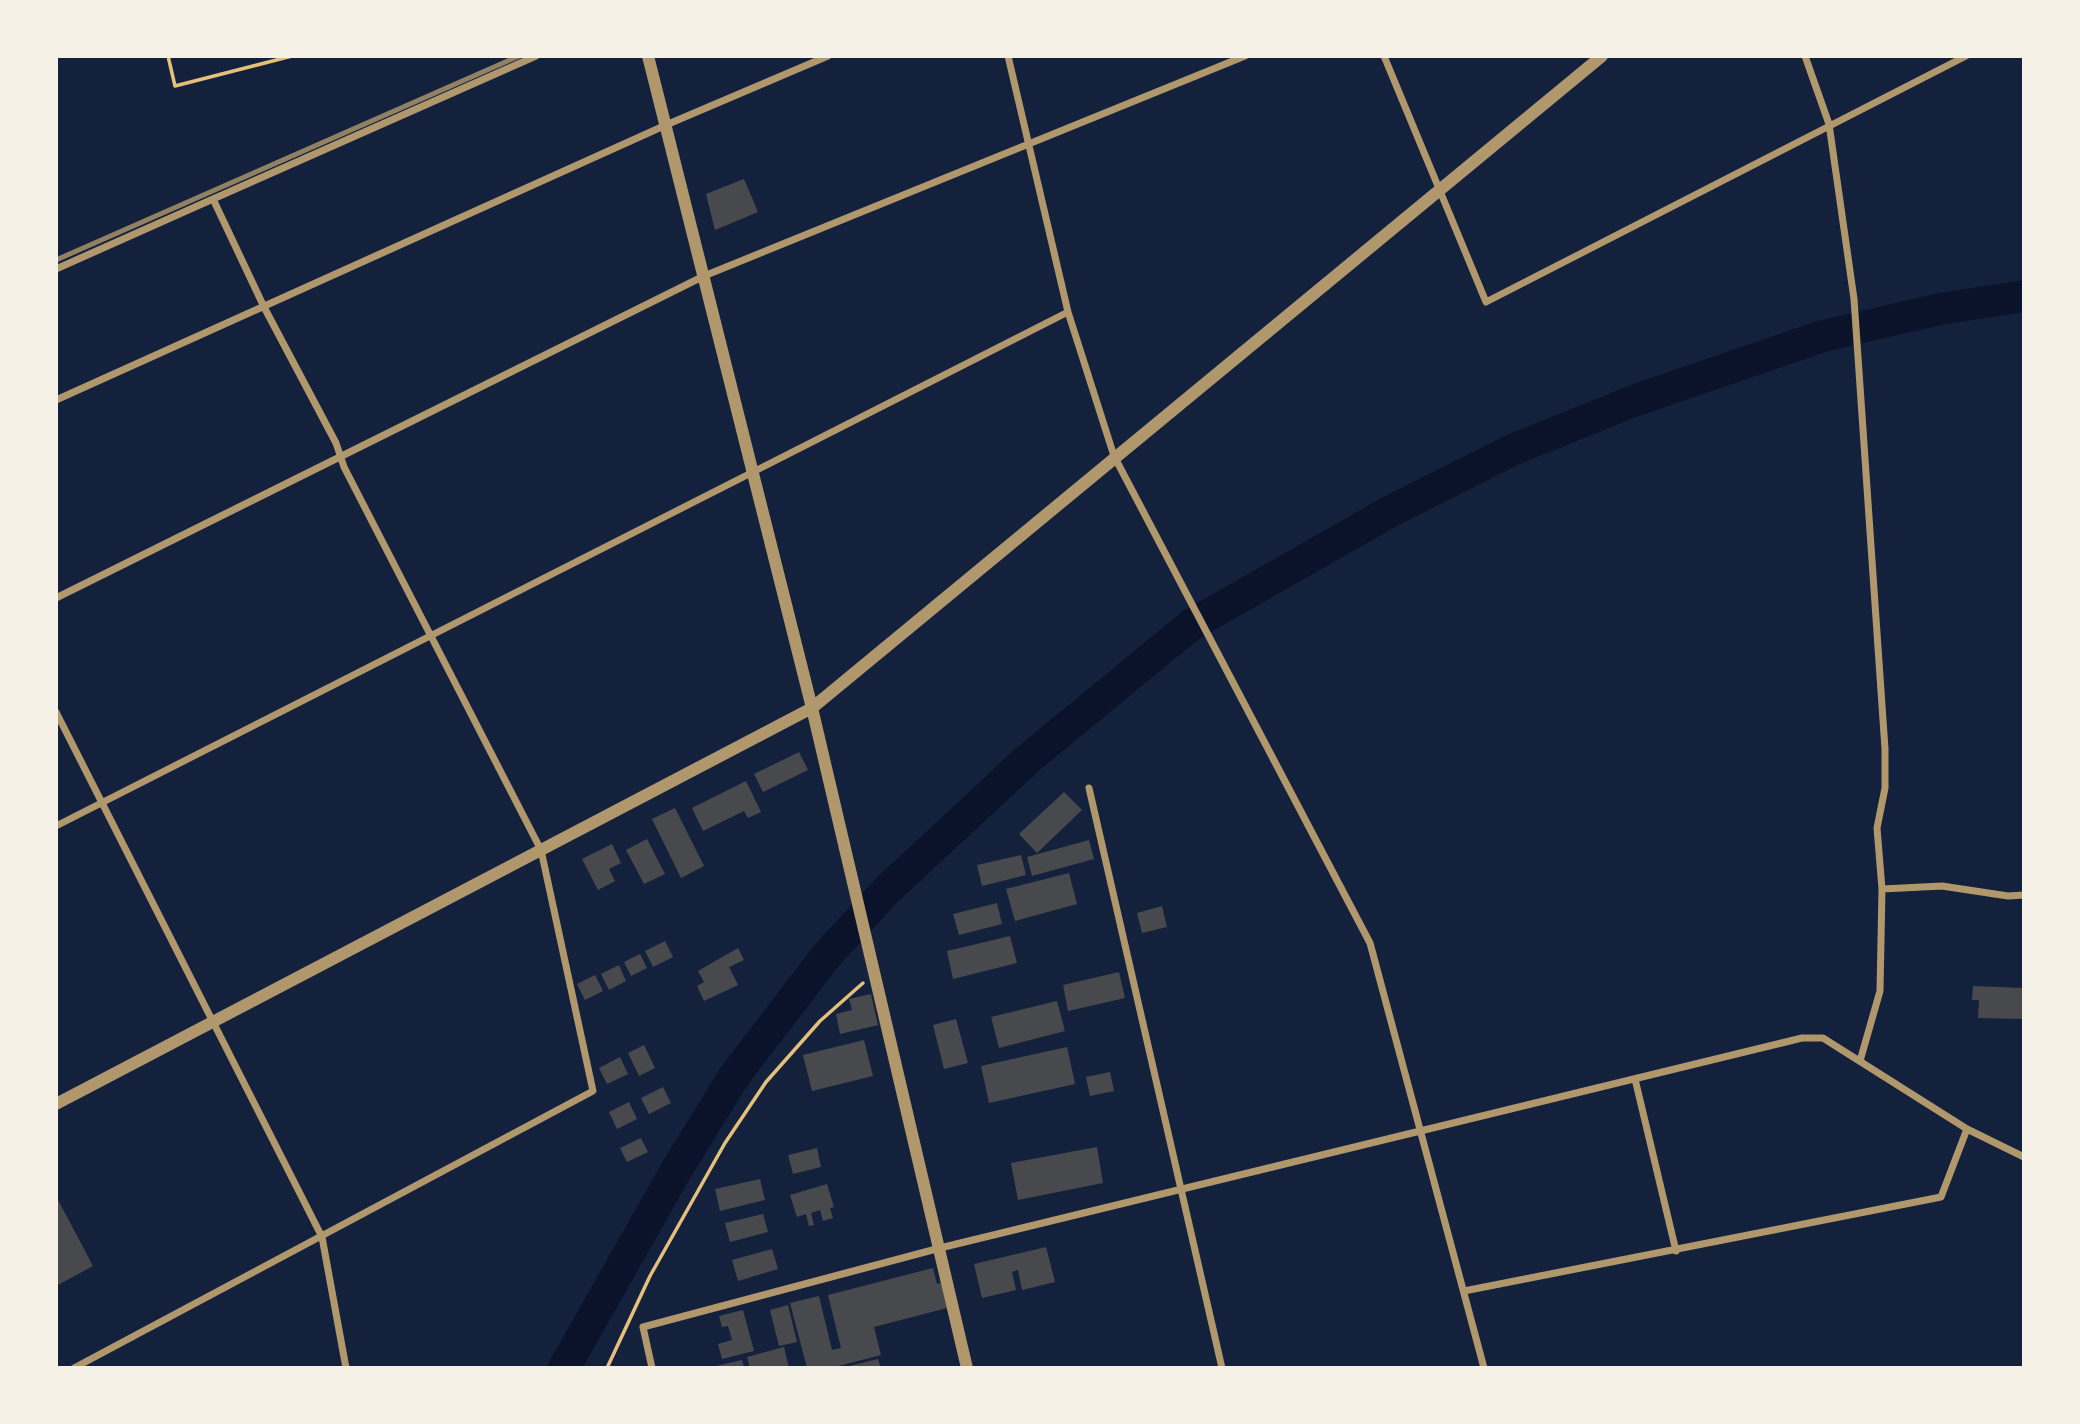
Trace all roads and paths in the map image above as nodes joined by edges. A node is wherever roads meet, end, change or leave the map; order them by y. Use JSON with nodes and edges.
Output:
{"nodes":[{"id":1,"x":168,"y":56,"type":"edge"},
{"id":2,"x":292,"y":56,"type":"edge"},
{"id":3,"x":536,"y":56,"type":"edge"},
{"id":4,"x":648,"y":56,"type":"edge"},
{"id":5,"x":828,"y":56,"type":"edge"},
{"id":6,"x":1008,"y":56,"type":"edge"},
{"id":7,"x":1245,"y":56,"type":"edge"},
{"id":8,"x":1384,"y":56,"type":"edge"},
{"id":9,"x":1602,"y":56,"type":"edge"},
{"id":10,"x":1804,"y":56,"type":"edge"},
{"id":11,"x":1966,"y":56,"type":"edge"},
{"id":12,"x":1829,"y":124,"type":"junction"},
{"id":13,"x":666,"y":125,"type":"junction"},
{"id":14,"x":1029,"y":144,"type":"junction"},
{"id":15,"x":1438,"y":190,"type":"junction"},
{"id":16,"x":213,"y":199,"type":"junction"},
{"id":17,"x":56,"y":269,"type":"edge"},
{"id":18,"x":704,"y":276,"type":"junction"},
{"id":19,"x":264,"y":307,"type":"junction"},
{"id":20,"x":1068,"y":312,"type":"junction"},
{"id":21,"x":56,"y":400,"type":"edge"},
{"id":22,"x":1114,"y":456,"type":"junction"},
{"id":23,"x":341,"y":457,"type":"junction"},
{"id":24,"x":754,"y":473,"type":"junction"},
{"id":25,"x":56,"y":598,"type":"edge"},
{"id":26,"x":430,"y":637,"type":"junction"},
{"id":27,"x":812,"y":708,"type":"junction"},
{"id":28,"x":56,"y":712,"type":"edge"},
{"id":29,"x":1088,"y":788,"type":"dead end"},
{"id":30,"x":102,"y":804,"type":"junction"},
{"id":31,"x":56,"y":826,"type":"edge"},
{"id":32,"x":541,"y":850,"type":"junction"},
{"id":33,"x":1882,"y":889,"type":"junction"},
{"id":34,"x":2024,"y":895,"type":"edge"},
{"id":35,"x":872,"y":971,"type":"junction"},
{"id":36,"x":213,"y":1023,"type":"junction"},
{"id":37,"x":1860,"y":1061,"type":"junction"},
{"id":38,"x":1635,"y":1079,"type":"junction"},
{"id":39,"x":56,"y":1104,"type":"edge"},
{"id":40,"x":1968,"y":1129,"type":"junction"},
{"id":41,"x":1422,"y":1132,"type":"junction"},
{"id":42,"x":2024,"y":1157,"type":"edge"},
{"id":43,"x":1181,"y":1191,"type":"junction"},
{"id":44,"x":322,"y":1237,"type":"junction"},
{"id":45,"x":940,"y":1248,"type":"junction"},
{"id":46,"x":1676,"y":1251,"type":"junction"},
{"id":47,"x":1464,"y":1291,"type":"junction"},
{"id":48,"x":74,"y":1368,"type":"edge"},
{"id":49,"x":346,"y":1368,"type":"edge"},
{"id":50,"x":607,"y":1368,"type":"edge"},
{"id":51,"x":652,"y":1368,"type":"edge"},
{"id":52,"x":967,"y":1368,"type":"edge"},
{"id":53,"x":1223,"y":1368,"type":"edge"},
{"id":54,"x":1484,"y":1368,"type":"edge"}],
"edges":[{"from":1,"to":2,"type":"path"},
{"from":3,"to":16,"type":"street"},
{"from":4,"to":13,"type":"street"},
{"from":5,"to":13,"type":"street"},
{"from":6,"to":14,"type":"street"},
{"from":7,"to":14,"type":"street"},
{"from":8,"to":15,"type":"street"},
{"from":9,"to":15,"type":"street"},
{"from":10,"to":12,"type":"street"},
{"from":11,"to":12,"type":"street"},
{"from":12,"to":15,"type":"street"},
{"from":12,"to":33,"type":"street"},
{"from":13,"to":18,"type":"street"},
{"from":13,"to":19,"type":"street"},
{"from":14,"to":18,"type":"street"},
{"from":14,"to":20,"type":"street"},
{"from":15,"to":22,"type":"street"},
{"from":16,"to":17,"type":"street"},
{"from":16,"to":19,"type":"street"},
{"from":18,"to":23,"type":"street"},
{"from":18,"to":24,"type":"street"},
{"from":19,"to":21,"type":"street"},
{"from":19,"to":23,"type":"street"},
{"from":20,"to":22,"type":"street"},
{"from":20,"to":24,"type":"street"},
{"from":22,"to":27,"type":"street"},
{"from":22,"to":41,"type":"street"},
{"from":23,"to":25,"type":"street"},
{"from":23,"to":26,"type":"street"},
{"from":24,"to":26,"type":"street"},
{"from":24,"to":27,"type":"street"},
{"from":26,"to":30,"type":"street"},
{"from":26,"to":32,"type":"street"},
{"from":27,"to":32,"type":"street"},
{"from":27,"to":35,"type":"street"},
{"from":28,"to":30,"type":"street"},
{"from":29,"to":43,"type":"street"},
{"from":30,"to":31,"type":"street"},
{"from":30,"to":36,"type":"street"},
{"from":32,"to":36,"type":"street"},
{"from":32,"to":44,"type":"street"},
{"from":33,"to":34,"type":"street"},
{"from":33,"to":37,"type":"street"},
{"from":35,"to":45,"type":"street"},
{"from":35,"to":50,"type":"path"},
{"from":36,"to":39,"type":"street"},
{"from":36,"to":44,"type":"street"},
{"from":37,"to":38,"type":"street"},
{"from":37,"to":40,"type":"street"},
{"from":38,"to":41,"type":"street"},
{"from":38,"to":46,"type":"street"},
{"from":40,"to":42,"type":"street"},
{"from":40,"to":46,"type":"street"},
{"from":41,"to":43,"type":"street"},
{"from":41,"to":47,"type":"street"},
{"from":43,"to":45,"type":"street"},
{"from":43,"to":53,"type":"street"},
{"from":44,"to":48,"type":"street"},
{"from":44,"to":49,"type":"street"},
{"from":45,"to":51,"type":"street"},
{"from":45,"to":52,"type":"street"},
{"from":46,"to":47,"type":"street"},
{"from":47,"to":54,"type":"street"}]}
